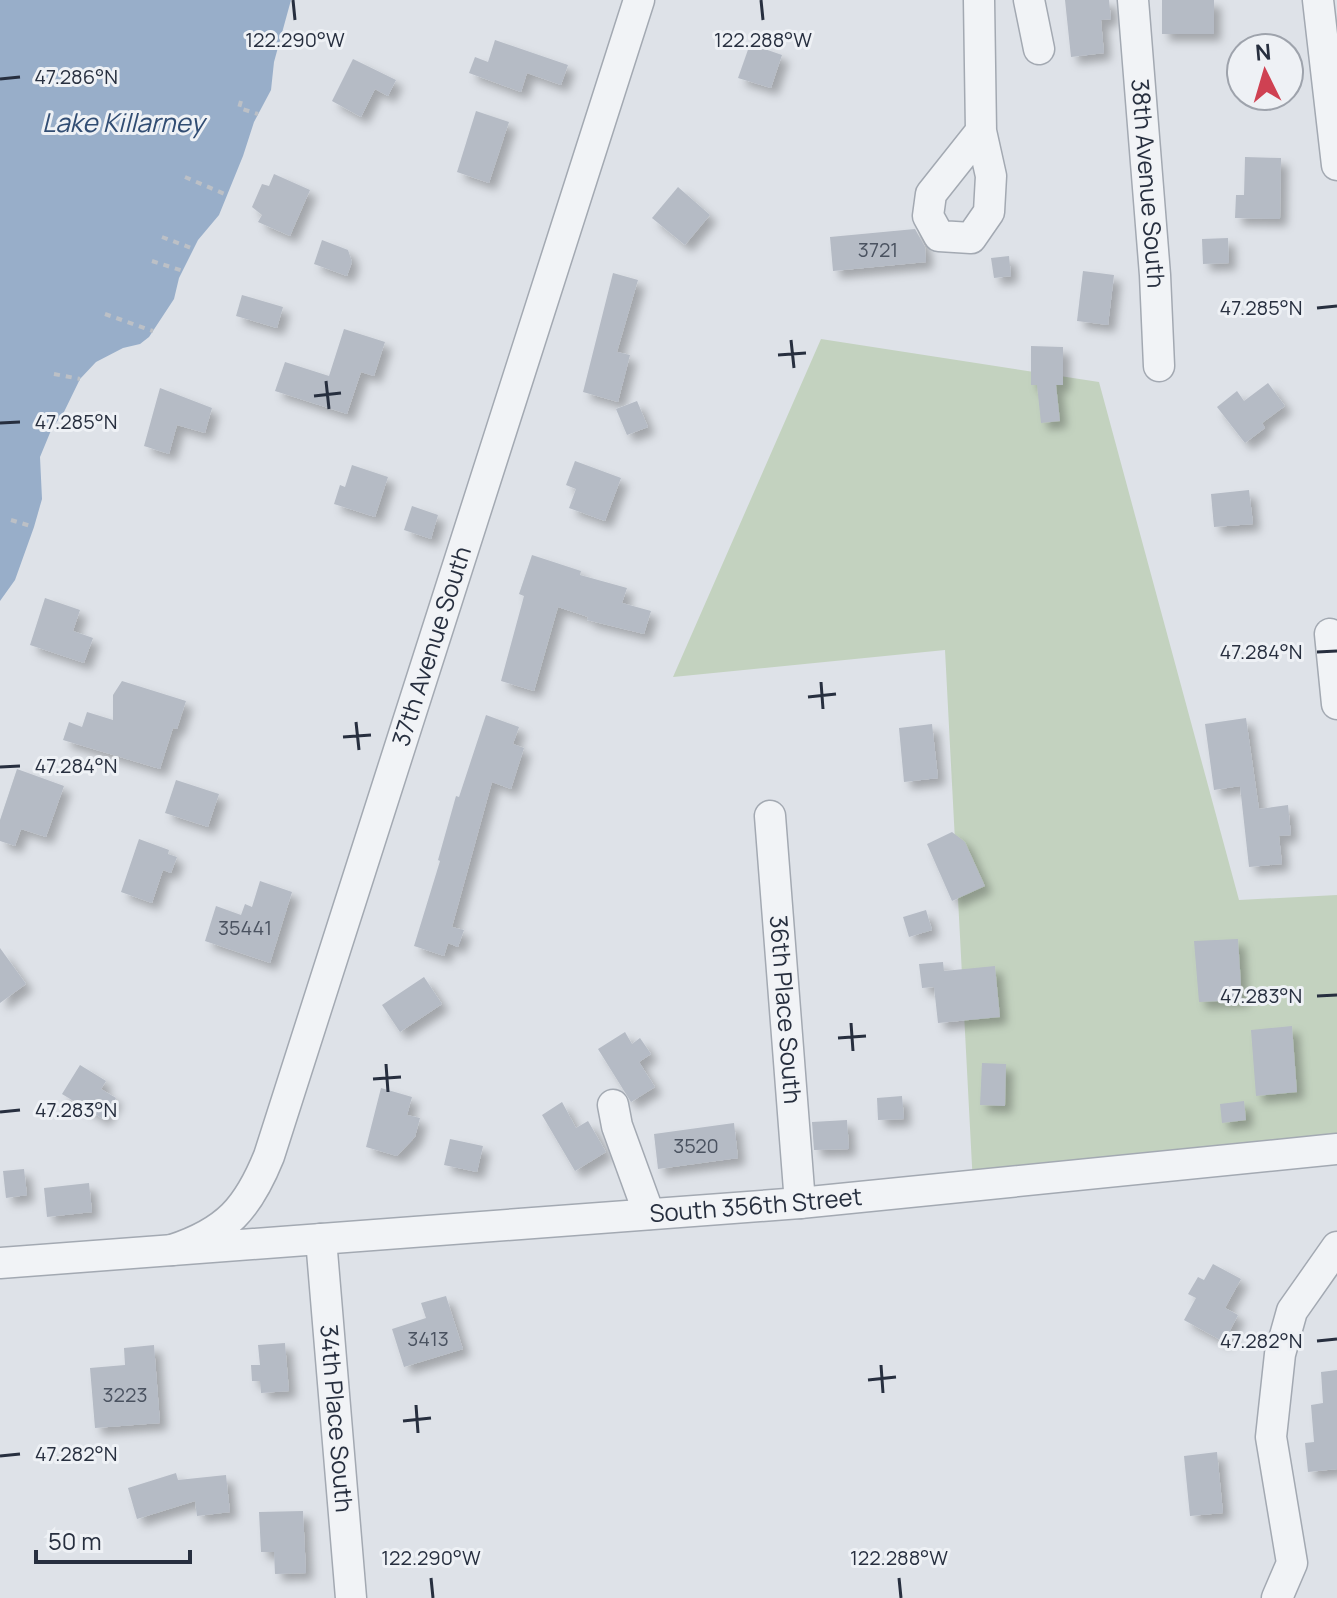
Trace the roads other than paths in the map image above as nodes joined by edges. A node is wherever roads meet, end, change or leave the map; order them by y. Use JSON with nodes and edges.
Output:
{"nodes":[{"id":1,"x":639,"y":0,"type":"edge"},
{"id":2,"x":979,"y":0,"type":"edge"},
{"id":3,"x":1029,"y":0,"type":"edge"},
{"id":4,"x":1133,"y":0,"type":"edge"},
{"id":5,"x":1318,"y":0,"type":"edge"},
{"id":6,"x":1039,"y":49,"type":"dead end"},
{"id":7,"x":981,"y":131,"type":"dead end"},
{"id":8,"x":1337,"y":165,"type":"edge"},
{"id":9,"x":1159,"y":366,"type":"dead end"},
{"id":10,"x":1330,"y":634,"type":"dead end"},
{"id":11,"x":1337,"y":704,"type":"edge"},
{"id":12,"x":770,"y":816,"type":"dead end"},
{"id":13,"x":613,"y":1105,"type":"dead end"},
{"id":14,"x":1337,"y":1149,"type":"edge"},
{"id":15,"x":800,"y":1203,"type":"junction"},
{"id":16,"x":649,"y":1214,"type":"junction"},
{"id":17,"x":321,"y":1239,"type":"junction"},
{"id":18,"x":1337,"y":1247,"type":"edge"},
{"id":19,"x":172,"y":1250,"type":"junction"},
{"id":20,"x":0,"y":1263,"type":"edge"},
{"id":21,"x":351,"y":1598,"type":"edge"},
{"id":22,"x":1277,"y":1598,"type":"edge"}],
"edges":[{"from":1,"to":19,"type":"street","name":"37th Avenue South"},
{"from":2,"to":7,"type":"street"},
{"from":3,"to":6,"type":"street"},
{"from":4,"to":9,"type":"street","name":"38th Avenue South"},
{"from":5,"to":8,"type":"street"},
{"from":10,"to":11,"type":"street"},
{"from":12,"to":15,"type":"street","name":"36th Place South"},
{"from":13,"to":16,"type":"street"},
{"from":14,"to":15,"type":"street","name":"South 356th Street"},
{"from":15,"to":16,"type":"street","name":"South 356th Street"},
{"from":16,"to":17,"type":"street","name":"South 356th Street"},
{"from":17,"to":19,"type":"street","name":"South 356th Street"},
{"from":17,"to":21,"type":"street","name":"34th Place South"},
{"from":18,"to":22,"type":"street"},
{"from":19,"to":20,"type":"street","name":"South 356th Street"}]}
